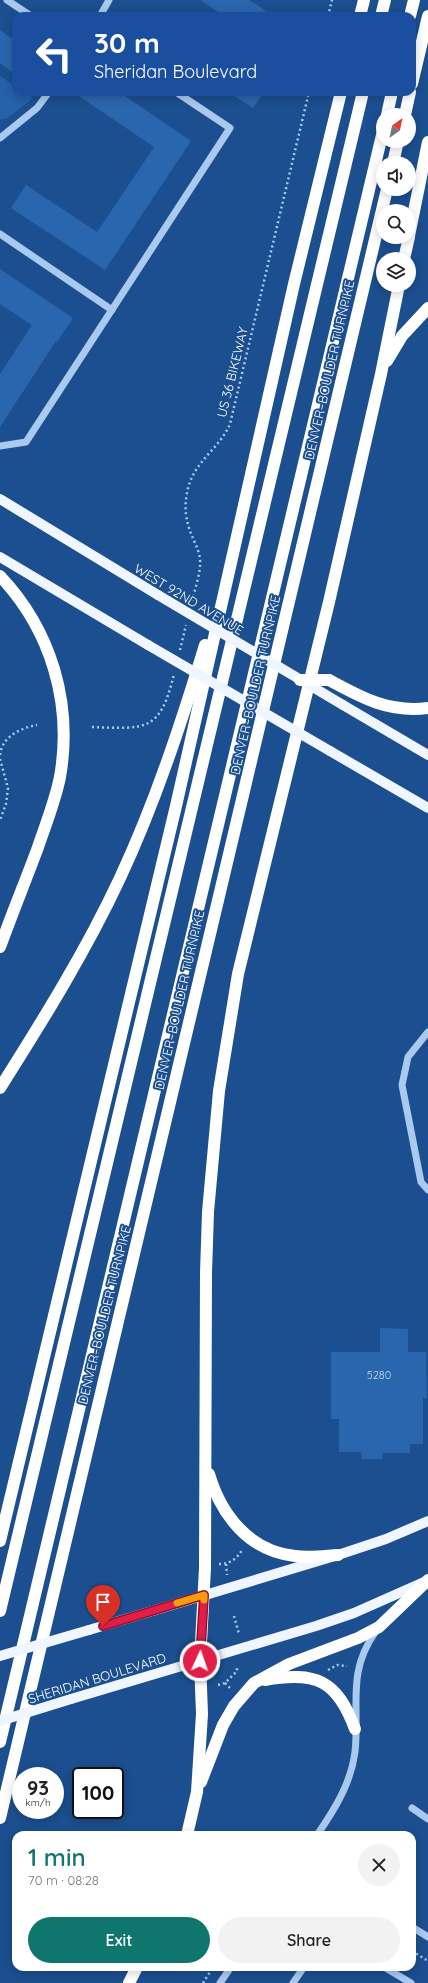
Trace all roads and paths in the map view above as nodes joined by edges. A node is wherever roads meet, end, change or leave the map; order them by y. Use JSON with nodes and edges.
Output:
{"nodes":[{"id":1,"x":7,"y":0,"type":"edge"},
{"id":2,"x":110,"y":0,"type":"edge"},
{"id":3,"x":332,"y":0,"type":"edge"},
{"id":4,"x":364,"y":0,"type":"edge"},
{"id":5,"x":385,"y":0,"type":"edge"},
{"id":6,"x":414,"y":0,"type":"edge"},
{"id":7,"x":25,"y":12,"type":"edge"},
{"id":8,"x":102,"y":12,"type":"edge"},
{"id":9,"x":329,"y":12,"type":"edge"},
{"id":10,"x":361,"y":12,"type":"edge"},
{"id":11,"x":382,"y":12,"type":"edge"},
{"id":12,"x":411,"y":12,"type":"edge"},
{"id":13,"x":428,"y":16,"type":"edge"},
{"id":14,"x":416,"y":67,"type":"edge"},
{"id":15,"x":46,"y":96,"type":"edge"},
{"id":16,"x":182,"y":96,"type":"edge"},
{"id":17,"x":308,"y":96,"type":"edge"},
{"id":18,"x":340,"y":96,"type":"edge"},
{"id":19,"x":362,"y":96,"type":"edge"},
{"id":20,"x":391,"y":96,"type":"edge"},
{"id":21,"x":409,"y":96,"type":"edge"},
{"id":22,"x":389,"y":108,"type":"edge"},
{"id":23,"x":407,"y":108,"type":"edge"},
{"id":24,"x":0,"y":138,"type":"edge"},
{"id":25,"x":428,"y":142,"type":"edge"},
{"id":26,"x":379,"y":148,"type":"edge"},
{"id":27,"x":385,"y":196,"type":"edge"},
{"id":28,"x":416,"y":204,"type":"edge"},
{"id":29,"x":0,"y":234,"type":"edge"},
{"id":30,"x":398,"y":292,"type":"edge"},
{"id":31,"x":428,"y":308,"type":"edge"},
{"id":32,"x":112,"y":310,"type":"junction"},
{"id":33,"x":381,"y":374,"type":"junction"},
{"id":34,"x":0,"y":446,"type":"edge"},
{"id":35,"x":0,"y":499,"type":"edge"},
{"id":36,"x":233,"y":556,"type":"junction"},
{"id":37,"x":0,"y":557,"type":"edge"},
{"id":38,"x":0,"y":576,"type":"edge"},
{"id":39,"x":190,"y":607,"type":"dead end"},
{"id":40,"x":187,"y":622,"type":"dead end"},
{"id":41,"x":180,"y":651,"type":"dead end"},
{"id":42,"x":174,"y":673,"type":"dead end"},
{"id":43,"x":300,"y":680,"type":"junction"},
{"id":44,"x":428,"y":708,"type":"edge"},
{"id":45,"x":37,"y":725,"type":"dead end"},
{"id":46,"x":92,"y":727,"type":"dead end"},
{"id":47,"x":0,"y":751,"type":"edge"},
{"id":48,"x":0,"y":755,"type":"edge"},
{"id":49,"x":428,"y":755,"type":"edge"},
{"id":50,"x":0,"y":759,"type":"edge"},
{"id":51,"x":428,"y":808,"type":"edge"},
{"id":52,"x":0,"y":820,"type":"edge"},
{"id":53,"x":0,"y":946,"type":"edge"},
{"id":54,"x":428,"y":1032,"type":"edge"},
{"id":55,"x":0,"y":1088,"type":"edge"},
{"id":56,"x":428,"y":1190,"type":"edge"},
{"id":57,"x":206,"y":1463,"type":"junction"},
{"id":58,"x":428,"y":1520,"type":"edge"},
{"id":59,"x":0,"y":1541,"type":"edge"},
{"id":60,"x":243,"y":1547,"type":"dead end"},
{"id":61,"x":338,"y":1555,"type":"junction"},
{"id":62,"x":216,"y":1564,"type":"dead end"},
{"id":63,"x":226,"y":1564,"type":"junction"},
{"id":64,"x":227,"y":1574,"type":"dead end"},
{"id":65,"x":428,"y":1580,"type":"edge"},
{"id":66,"x":204,"y":1595,"type":"junction"},
{"id":67,"x":0,"y":1611,"type":"edge"},
{"id":68,"x":234,"y":1616,"type":"dead end"},
{"id":69,"x":379,"y":1627,"type":"junction"},
{"id":70,"x":239,"y":1634,"type":"dead end"},
{"id":71,"x":0,"y":1656,"type":"edge"},
{"id":72,"x":200,"y":1661,"type":"junction"},
{"id":73,"x":347,"y":1666,"type":"dead end"},
{"id":74,"x":237,"y":1668,"type":"dead end"},
{"id":75,"x":328,"y":1670,"type":"dead end"},
{"id":76,"x":225,"y":1683,"type":"junction"},
{"id":77,"x":254,"y":1683,"type":"junction"},
{"id":78,"x":218,"y":1685,"type":"dead end"},
{"id":79,"x":230,"y":1688,"type":"dead end"},
{"id":80,"x":0,"y":1721,"type":"edge"},
{"id":81,"x":355,"y":1729,"type":"junction"},
{"id":82,"x":0,"y":1742,"type":"edge"},
{"id":83,"x":197,"y":1792,"type":"junction"},
{"id":84,"x":412,"y":1808,"type":"dead end"},
{"id":85,"x":0,"y":1818,"type":"edge"},
{"id":86,"x":428,"y":1819,"type":"edge"},
{"id":87,"x":188,"y":1831,"type":"edge"},
{"id":88,"x":320,"y":1831,"type":"edge"},
{"id":89,"x":416,"y":1930,"type":"edge"},
{"id":90,"x":428,"y":1937,"type":"edge"},
{"id":91,"x":416,"y":1954,"type":"edge"},
{"id":92,"x":428,"y":1961,"type":"edge"},
{"id":93,"x":135,"y":1971,"type":"edge"},
{"id":94,"x":210,"y":1971,"type":"edge"},
{"id":95,"x":229,"y":1971,"type":"edge"},
{"id":96,"x":301,"y":1971,"type":"edge"},
{"id":97,"x":391,"y":1971,"type":"edge"},
{"id":98,"x":222,"y":1982,"type":"edge"},
{"id":99,"x":129,"y":1983,"type":"edge"},
{"id":100,"x":203,"y":1983,"type":"edge"},
{"id":101,"x":293,"y":1983,"type":"edge"},
{"id":102,"x":411,"y":1983,"type":"edge"}],
"edges":[{"from":1,"to":7,"type":"street"},
{"from":2,"to":8,"type":"street"},
{"from":3,"to":9,"type":"path"},
{"from":4,"to":10,"type":"highway"},
{"from":5,"to":11,"type":"highway"},
{"from":6,"to":12,"type":"highway"},
{"from":13,"to":14,"type":"highway"},
{"from":15,"to":24,"type":"street"},
{"from":16,"to":32,"type":"street"},
{"from":17,"to":39,"type":"path","name":"US 36 BIKEWAY"},
{"from":18,"to":36,"type":"highway"},
{"from":19,"to":67,"type":"highway"},
{"from":20,"to":22,"type":"highway"},
{"from":21,"to":23,"type":"highway"},
{"from":25,"to":28,"type":"highway"},
{"from":26,"to":82,"type":"highway"},
{"from":27,"to":85,"type":"highway","name":"DENVER–BOULDER TURNPIKE"},
{"from":29,"to":32,"type":"street"},
{"from":30,"to":33,"type":"highway"},
{"from":31,"to":33,"type":"highway"},
{"from":32,"to":34,"type":"street"},
{"from":33,"to":57,"type":"highway"},
{"from":35,"to":43,"type":"main road","name":"WEST 92ND AVENUE","bridge":true},
{"from":36,"to":55,"type":"highway"},
{"from":36,"to":59,"type":"highway"},
{"from":37,"to":51,"type":"main road","bridge":true},
{"from":38,"to":53,"type":"highway"},
{"from":40,"to":41,"type":"path"},
{"from":42,"to":46,"type":"path"},
{"from":43,"to":44,"type":"highway","bridge":true},
{"from":43,"to":49,"type":"main road","name":"WEST 92ND AVENUE","bridge":true},
{"from":45,"to":47,"type":"path"},
{"from":47,"to":48,"type":"path"},
{"from":50,"to":52,"type":"path"},
{"from":54,"to":56,"type":"street"},
{"from":57,"to":61,"type":"highway"},
{"from":57,"to":66,"type":"highway"},
{"from":58,"to":61,"type":"main road"},
{"from":60,"to":63,"type":"path"},
{"from":61,"to":66,"type":"main road"},
{"from":62,"to":63,"type":"path"},
{"from":63,"to":64,"type":"path"},
{"from":65,"to":69,"type":"highway"},
{"from":65,"to":72,"type":"main road","name":"SHERIDAN BOULEVARD"},
{"from":66,"to":71,"type":"main road","bridge":true},
{"from":66,"to":72,"type":"highway"},
{"from":68,"to":70,"type":"path"},
{"from":69,"to":77,"type":"highway"},
{"from":69,"to":81,"type":"street"},
{"from":72,"to":80,"type":"main road","name":"SHERIDAN BOULEVARD","bridge":true},
{"from":72,"to":83,"type":"highway"},
{"from":73,"to":75,"type":"path"},
{"from":74,"to":76,"type":"path"},
{"from":76,"to":78,"type":"path"},
{"from":76,"to":79,"type":"path"},
{"from":77,"to":81,"type":"highway"},
{"from":77,"to":83,"type":"highway"},
{"from":81,"to":88,"type":"street"},
{"from":83,"to":87,"type":"highway"},
{"from":84,"to":86,"type":"street"},
{"from":89,"to":90,"type":"street"},
{"from":91,"to":92,"type":"path"},
{"from":93,"to":99,"type":"highway"},
{"from":94,"to":100,"type":"path"},
{"from":95,"to":98,"type":"street"},
{"from":96,"to":101,"type":"street"},
{"from":97,"to":102,"type":"street"}]}
